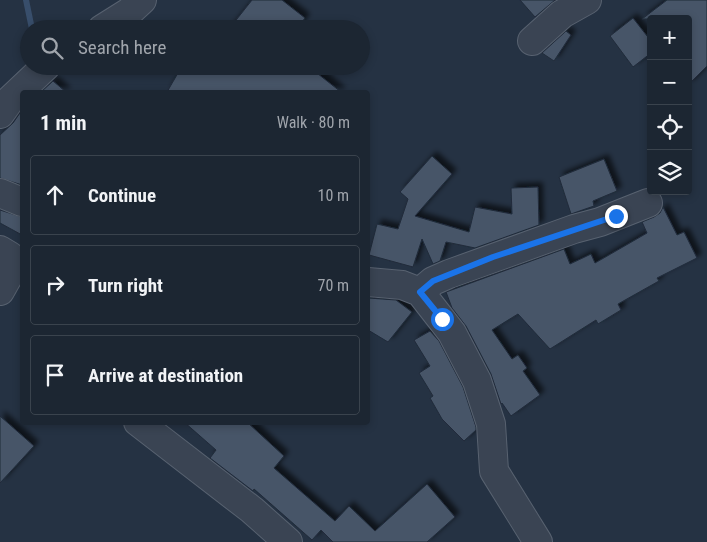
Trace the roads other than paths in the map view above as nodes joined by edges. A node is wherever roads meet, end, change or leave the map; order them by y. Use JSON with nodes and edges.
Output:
{"nodes":[{"id":1,"x":142,"y":0,"type":"edge"},
{"id":2,"x":587,"y":0,"type":"edge"},
{"id":3,"x":116,"y":20,"type":"edge"},
{"id":4,"x":532,"y":41,"type":"dead end"},
{"id":5,"x":36,"y":75,"type":"edge"},
{"id":6,"x":21,"y":90,"type":"edge"},
{"id":7,"x":20,"y":91,"type":"edge"},
{"id":8,"x":0,"y":114,"type":"edge"},
{"id":9,"x":0,"y":193,"type":"edge"},
{"id":10,"x":20,"y":201,"type":"edge"},
{"id":11,"x":648,"y":203,"type":"dead end"},
{"id":12,"x":0,"y":250,"type":"edge"},
{"id":13,"x":370,"y":282,"type":"edge"},
{"id":14,"x":0,"y":291,"type":"edge"},
{"id":15,"x":420,"y":292,"type":"junction"},
{"id":16,"x":142,"y":425,"type":"edge"},
{"id":17,"x":288,"y":542,"type":"edge"},
{"id":18,"x":538,"y":542,"type":"edge"}],
"edges":[{"from":1,"to":3,"type":"street"},
{"from":2,"to":4,"type":"street"},
{"from":5,"to":6,"type":"street"},
{"from":7,"to":8,"type":"street"},
{"from":9,"to":10,"type":"street"},
{"from":11,"to":15,"type":"street"},
{"from":12,"to":14,"type":"street"},
{"from":13,"to":15,"type":"street"},
{"from":15,"to":18,"type":"street"},
{"from":16,"to":17,"type":"street"}]}
